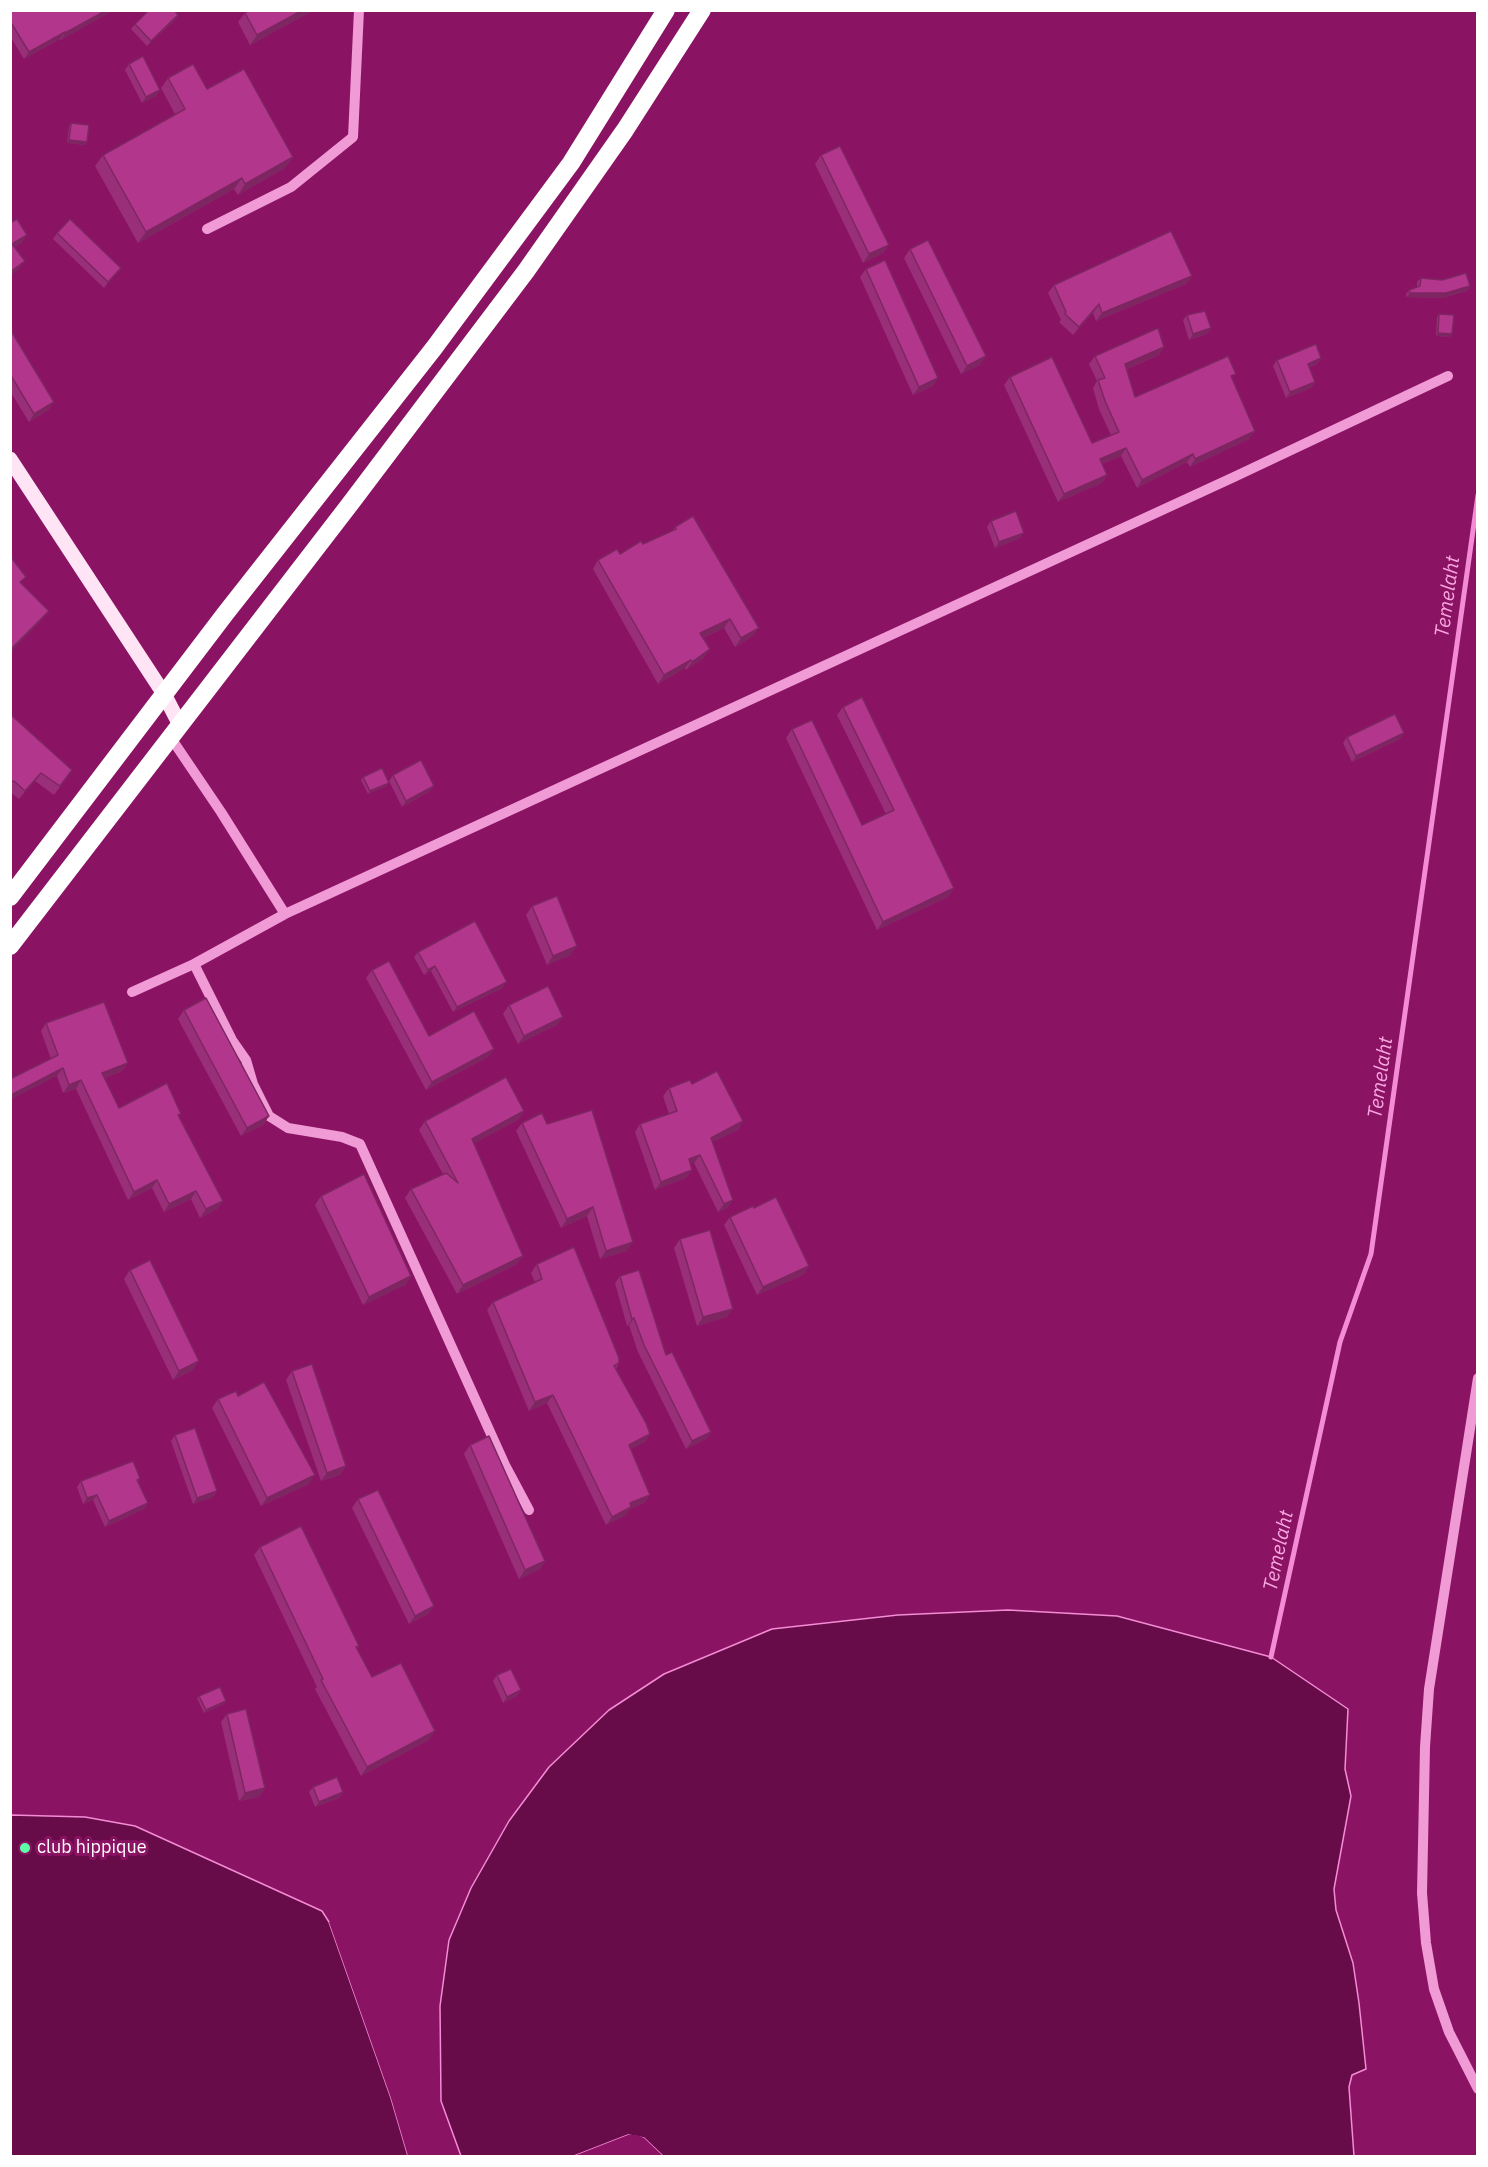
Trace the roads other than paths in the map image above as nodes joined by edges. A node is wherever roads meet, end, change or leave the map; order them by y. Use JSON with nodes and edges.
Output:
{"nodes":[{"id":1,"x":359,"y":10,"type":"edge"},
{"id":2,"x":666,"y":10,"type":"edge"},
{"id":3,"x":702,"y":10,"type":"edge"},
{"id":4,"x":207,"y":229,"type":"dead end"},
{"id":5,"x":1448,"y":376,"type":"dead end"},
{"id":6,"x":10,"y":459,"type":"edge"},
{"id":7,"x":164,"y":694,"type":"junction"},
{"id":8,"x":175,"y":731,"type":"junction"},
{"id":9,"x":10,"y":897,"type":"edge"},
{"id":10,"x":285,"y":914,"type":"junction"},
{"id":11,"x":10,"y":946,"type":"edge"},
{"id":12,"x":194,"y":964,"type":"junction"},
{"id":13,"x":132,"y":992,"type":"dead end"},
{"id":14,"x":1478,"y":1378,"type":"edge"},
{"id":15,"x":529,"y":1510,"type":"dead end"},
{"id":16,"x":1478,"y":2089,"type":"edge"}],
"edges":[{"from":1,"to":4,"type":"street"},
{"from":2,"to":7,"type":"highway"},
{"from":3,"to":8,"type":"highway"},
{"from":5,"to":10,"type":"street"},
{"from":6,"to":7,"type":"main road"},
{"from":7,"to":8,"type":"main road"},
{"from":7,"to":9,"type":"highway"},
{"from":8,"to":10,"type":"street"},
{"from":8,"to":11,"type":"highway"},
{"from":10,"to":12,"type":"street"},
{"from":12,"to":13,"type":"street"},
{"from":12,"to":15,"type":"street"},
{"from":14,"to":16,"type":"street"}]}
